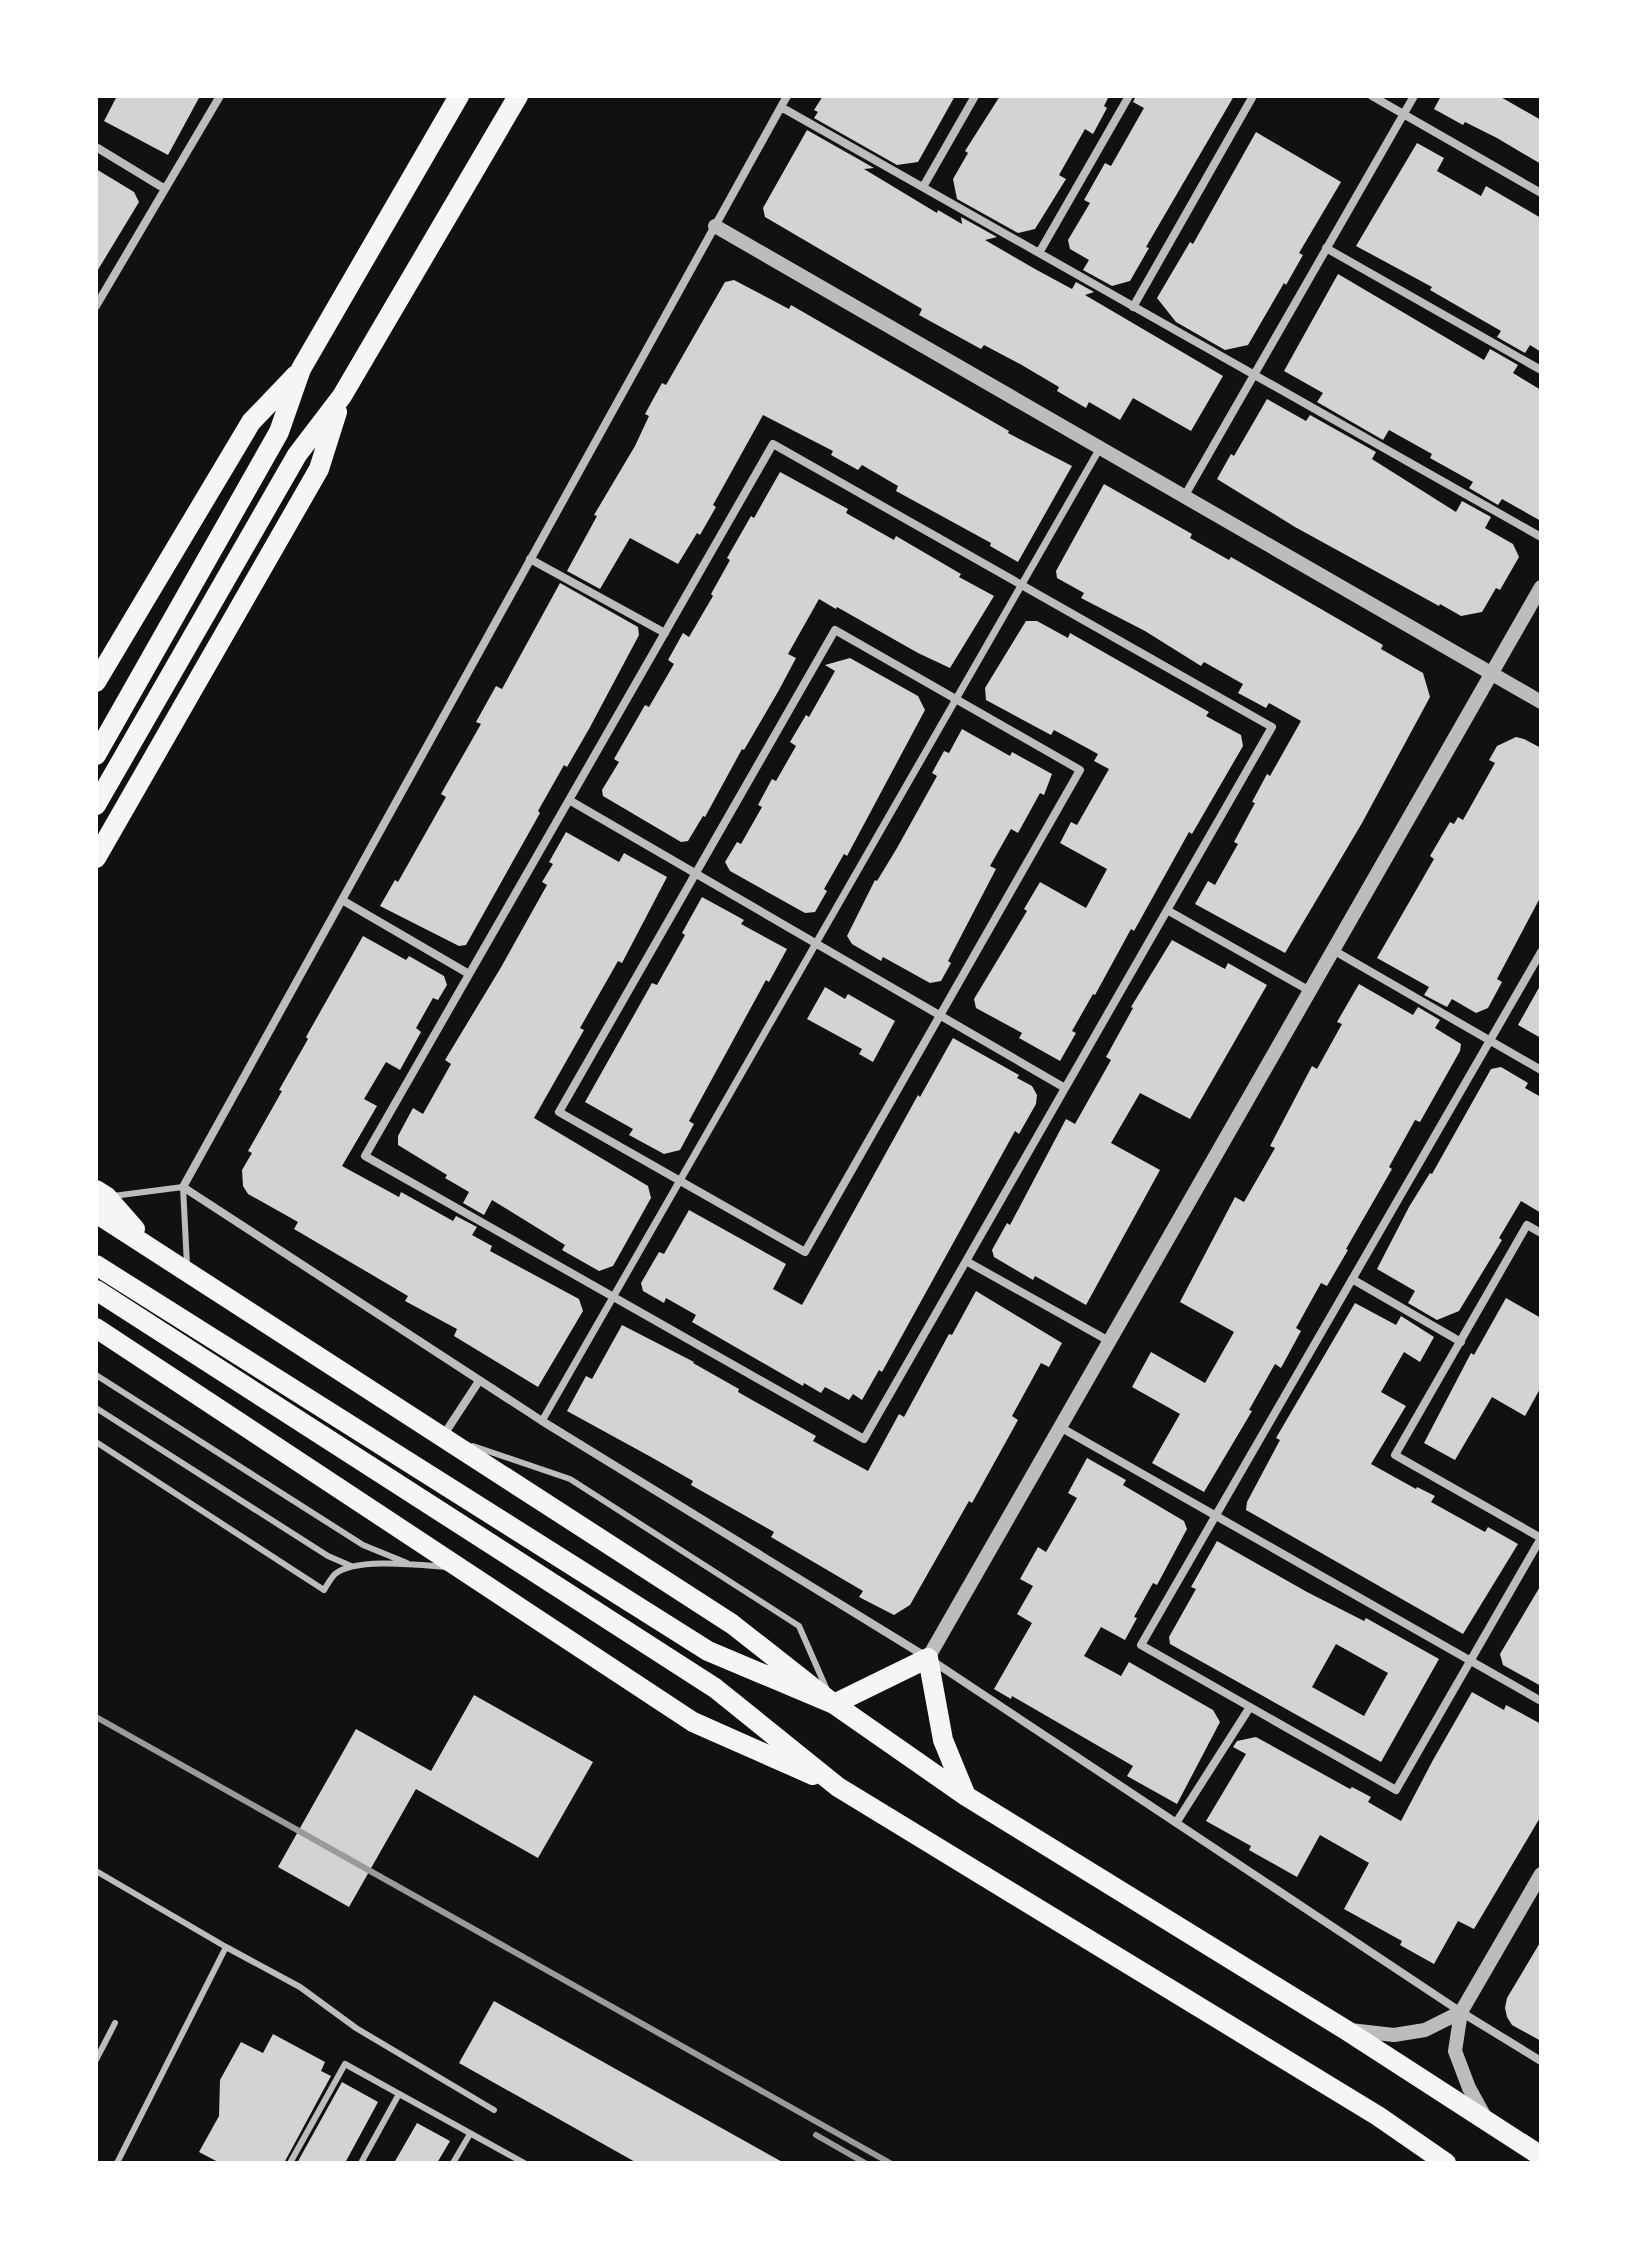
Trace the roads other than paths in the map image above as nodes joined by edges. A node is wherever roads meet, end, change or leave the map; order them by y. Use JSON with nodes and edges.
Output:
{"nodes":[{"id":1,"x":220,"y":96,"type":"edge"},
{"id":2,"x":459,"y":96,"type":"edge"},
{"id":3,"x":518,"y":96,"type":"edge"},
{"id":4,"x":787,"y":96,"type":"edge"},
{"id":5,"x":975,"y":96,"type":"edge"},
{"id":6,"x":1129,"y":96,"type":"edge"},
{"id":7,"x":1253,"y":96,"type":"edge"},
{"id":8,"x":1372,"y":96,"type":"edge"},
{"id":9,"x":1414,"y":96,"type":"edge"},
{"id":10,"x":781,"y":107,"type":"junction"},
{"id":11,"x":1404,"y":114,"type":"junction"},
{"id":12,"x":96,"y":147,"type":"edge"},
{"id":13,"x":923,"y":187,"type":"junction"},
{"id":14,"x":165,"y":189,"type":"junction"},
{"id":15,"x":1541,"y":193,"type":"edge"},
{"id":16,"x":715,"y":226,"type":"junction"},
{"id":17,"x":1326,"y":248,"type":"junction"},
{"id":18,"x":1039,"y":253,"type":"junction"},
{"id":19,"x":96,"y":306,"type":"edge"},
{"id":20,"x":1133,"y":307,"type":"junction"},
{"id":21,"x":301,"y":369,"type":"junction"},
{"id":22,"x":1541,"y":370,"type":"edge"},
{"id":23,"x":1254,"y":375,"type":"junction"},
{"id":24,"x":342,"y":396,"type":"junction"},
{"id":25,"x":1100,"y":448,"type":"junction"},
{"id":26,"x":1184,"y":497,"type":"junction"},
{"id":27,"x":1541,"y":537,"type":"edge"},
{"id":28,"x":530,"y":559,"type":"junction"},
{"id":29,"x":1021,"y":585,"type":"junction"},
{"id":30,"x":1541,"y":587,"type":"edge"},
{"id":31,"x":665,"y":633,"type":"junction"},
{"id":32,"x":1491,"y":673,"type":"junction"},
{"id":33,"x":96,"y":682,"type":"edge"},
{"id":34,"x":956,"y":699,"type":"junction"},
{"id":35,"x":1541,"y":702,"type":"edge"},
{"id":36,"x":96,"y":755,"type":"edge"},
{"id":37,"x":569,"y":800,"type":"junction"},
{"id":38,"x":96,"y":805,"type":"edge"},
{"id":39,"x":96,"y":858,"type":"edge"},
{"id":40,"x":695,"y":873,"type":"junction"},
{"id":41,"x":342,"y":900,"type":"junction"},
{"id":42,"x":1167,"y":910,"type":"junction"},
{"id":43,"x":816,"y":943,"type":"junction"},
{"id":44,"x":1333,"y":950,"type":"junction"},
{"id":45,"x":1541,"y":952,"type":"edge"},
{"id":46,"x":469,"y":974,"type":"junction"},
{"id":47,"x":1310,"y":991,"type":"junction"},
{"id":48,"x":940,"y":1015,"type":"junction"},
{"id":49,"x":1490,"y":1041,"type":"junction"},
{"id":50,"x":1541,"y":1070,"type":"edge"},
{"id":51,"x":1065,"y":1088,"type":"junction"},
{"id":52,"x":680,"y":1180,"type":"junction"},
{"id":53,"x":183,"y":1187,"type":"junction"},
{"id":54,"x":100,"y":1200,"type":"edge"},
{"id":55,"x":1541,"y":1233,"type":"edge"},
{"id":56,"x":966,"y":1261,"type":"junction"},
{"id":57,"x":96,"y":1265,"type":"edge"},
{"id":58,"x":188,"y":1273,"type":"junction"},
{"id":59,"x":1352,"y":1279,"type":"junction"},
{"id":60,"x":96,"y":1290,"type":"edge"},
{"id":61,"x":613,"y":1297,"type":"junction"},
{"id":62,"x":96,"y":1328,"type":"edge"},
{"id":63,"x":1109,"y":1341,"type":"junction"},
{"id":64,"x":1461,"y":1342,"type":"junction"},
{"id":65,"x":96,"y":1375,"type":"edge"},
{"id":66,"x":479,"y":1381,"type":"junction"},
{"id":67,"x":96,"y":1408,"type":"edge"},
{"id":68,"x":542,"y":1421,"type":"junction"},
{"id":69,"x":1060,"y":1427,"type":"junction"},
{"id":70,"x":441,"y":1435,"type":"junction"},
{"id":71,"x":96,"y":1442,"type":"edge"},
{"id":72,"x":1216,"y":1516,"type":"junction"},
{"id":73,"x":413,"y":1565,"type":"junction"},
{"id":74,"x":351,"y":1566,"type":"junction"},
{"id":75,"x":460,"y":1568,"type":"junction"},
{"id":76,"x":928,"y":1658,"type":"junction"},
{"id":77,"x":1470,"y":1661,"type":"junction"},
{"id":78,"x":1541,"y":1701,"type":"edge"},
{"id":79,"x":834,"y":1704,"type":"junction"},
{"id":80,"x":1250,"y":1707,"type":"junction"},
{"id":81,"x":838,"y":1787,"type":"junction"},
{"id":82,"x":966,"y":1796,"type":"junction"},
{"id":83,"x":1176,"y":1823,"type":"junction"},
{"id":84,"x":96,"y":1871,"type":"edge"},
{"id":85,"x":1541,"y":1874,"type":"edge"},
{"id":86,"x":226,"y":1947,"type":"junction"},
{"id":87,"x":1461,"y":2012,"type":"junction"},
{"id":88,"x":115,"y":2023,"type":"dead end"},
{"id":89,"x":1346,"y":2030,"type":"junction"},
{"id":90,"x":96,"y":2060,"type":"edge"},
{"id":91,"x":1541,"y":2061,"type":"edge"},
{"id":92,"x":399,"y":2094,"type":"junction"},
{"id":93,"x":494,"y":2110,"type":"dead end"},
{"id":94,"x":1488,"y":2122,"type":"junction"},
{"id":95,"x":470,"y":2134,"type":"junction"},
{"id":96,"x":1541,"y":2156,"type":"edge"},
{"id":97,"x":117,"y":2163,"type":"edge"},
{"id":98,"x":290,"y":2163,"type":"edge"},
{"id":99,"x":361,"y":2163,"type":"edge"},
{"id":100,"x":453,"y":2163,"type":"edge"},
{"id":101,"x":524,"y":2163,"type":"edge"},
{"id":102,"x":1446,"y":2163,"type":"edge"}],
"edges":[{"from":1,"to":14,"type":"street"},
{"from":2,"to":21,"type":"main road"},
{"from":3,"to":24,"type":"main road"},
{"from":4,"to":10,"type":"street"},
{"from":5,"to":13,"type":"street"},
{"from":6,"to":18,"type":"street"},
{"from":7,"to":20,"type":"street"},
{"from":8,"to":11,"type":"street"},
{"from":9,"to":11,"type":"street"},
{"from":10,"to":13,"type":"street"},
{"from":10,"to":16,"type":"street"},
{"from":11,"to":15,"type":"street"},
{"from":11,"to":17,"type":"street"},
{"from":12,"to":14,"type":"street"},
{"from":13,"to":18,"type":"street"},
{"from":14,"to":19,"type":"street"},
{"from":16,"to":25,"type":"street"},
{"from":16,"to":28,"type":"street"},
{"from":17,"to":22,"type":"street"},
{"from":17,"to":23,"type":"street"},
{"from":18,"to":20,"type":"street"},
{"from":20,"to":23,"type":"street"},
{"from":21,"to":33,"type":"main road"},
{"from":21,"to":36,"type":"main road"},
{"from":23,"to":26,"type":"street"},
{"from":23,"to":27,"type":"street"},
{"from":24,"to":38,"type":"main road"},
{"from":24,"to":39,"type":"main road"},
{"from":25,"to":26,"type":"street"},
{"from":25,"to":29,"type":"street"},
{"from":26,"to":32,"type":"street"},
{"from":28,"to":31,"type":"street"},
{"from":28,"to":41,"type":"street"},
{"from":29,"to":31,"type":"street"},
{"from":29,"to":34,"type":"street"},
{"from":29,"to":42,"type":"street"},
{"from":30,"to":32,"type":"street"},
{"from":31,"to":37,"type":"street"},
{"from":32,"to":35,"type":"street"},
{"from":32,"to":44,"type":"street"},
{"from":34,"to":40,"type":"street"},
{"from":34,"to":43,"type":"street"},
{"from":34,"to":48,"type":"street"},
{"from":37,"to":40,"type":"street"},
{"from":37,"to":46,"type":"street"},
{"from":40,"to":43,"type":"street"},
{"from":40,"to":52,"type":"street"},
{"from":41,"to":46,"type":"street"},
{"from":41,"to":53,"type":"street"},
{"from":42,"to":47,"type":"street"},
{"from":42,"to":51,"type":"street"},
{"from":43,"to":48,"type":"street"},
{"from":43,"to":52,"type":"street"},
{"from":44,"to":47,"type":"street"},
{"from":44,"to":49,"type":"street"},
{"from":45,"to":49,"type":"street"},
{"from":46,"to":61,"type":"street"},
{"from":47,"to":63,"type":"street"},
{"from":48,"to":51,"type":"street"},
{"from":48,"to":52,"type":"street"},
{"from":49,"to":50,"type":"street"},
{"from":49,"to":59,"type":"street"},
{"from":51,"to":56,"type":"street"},
{"from":52,"to":61,"type":"street"},
{"from":53,"to":54,"type":"lane"},
{"from":53,"to":58,"type":"lane"},
{"from":53,"to":66,"type":"street"},
{"from":54,"to":58,"type":"main road"},
{"from":55,"to":64,"type":"street"},
{"from":56,"to":61,"type":"street"},
{"from":56,"to":63,"type":"street"},
{"from":57,"to":79,"type":"main road"},
{"from":58,"to":70,"type":"main road"},
{"from":59,"to":64,"type":"street"},
{"from":59,"to":72,"type":"street"},
{"from":60,"to":81,"type":"main road"},
{"from":61,"to":68,"type":"street"},
{"from":62,"to":75,"type":"main road"},
{"from":63,"to":69,"type":"street"},
{"from":64,"to":77,"type":"street"},
{"from":65,"to":73,"type":"lane"},
{"from":66,"to":68,"type":"street"},
{"from":66,"to":70,"type":"street"},
{"from":67,"to":74,"type":"lane"},
{"from":68,"to":76,"type":"street"},
{"from":69,"to":72,"type":"street"},
{"from":69,"to":76,"type":"street"},
{"from":70,"to":79,"type":"main road"},
{"from":70,"to":79,"type":"lane"},
{"from":71,"to":74,"type":"lane"},
{"from":72,"to":77,"type":"street"},
{"from":72,"to":80,"type":"street"},
{"from":73,"to":74,"type":"lane"},
{"from":73,"to":75,"type":"lane"},
{"from":75,"to":81,"type":"main road"},
{"from":76,"to":79,"type":"main road"},
{"from":76,"to":82,"type":"main road"},
{"from":76,"to":83,"type":"street"},
{"from":77,"to":78,"type":"street"},
{"from":77,"to":80,"type":"street"},
{"from":79,"to":82,"type":"main road"},
{"from":80,"to":83,"type":"street"},
{"from":81,"to":102,"type":"main road"},
{"from":82,"to":89,"type":"main road"},
{"from":83,"to":87,"type":"street"},
{"from":84,"to":86,"type":"lane"},
{"from":85,"to":87,"type":"street"},
{"from":86,"to":93,"type":"lane"},
{"from":86,"to":97,"type":"lane"},
{"from":87,"to":89,"type":"street"},
{"from":87,"to":91,"type":"street"},
{"from":87,"to":94,"type":"street"},
{"from":88,"to":90,"type":"lane"},
{"from":89,"to":94,"type":"main road"},
{"from":92,"to":95,"type":"lane"},
{"from":92,"to":98,"type":"lane"},
{"from":92,"to":99,"type":"lane"},
{"from":94,"to":96,"type":"main road"},
{"from":95,"to":100,"type":"lane"},
{"from":95,"to":101,"type":"lane"}]}
